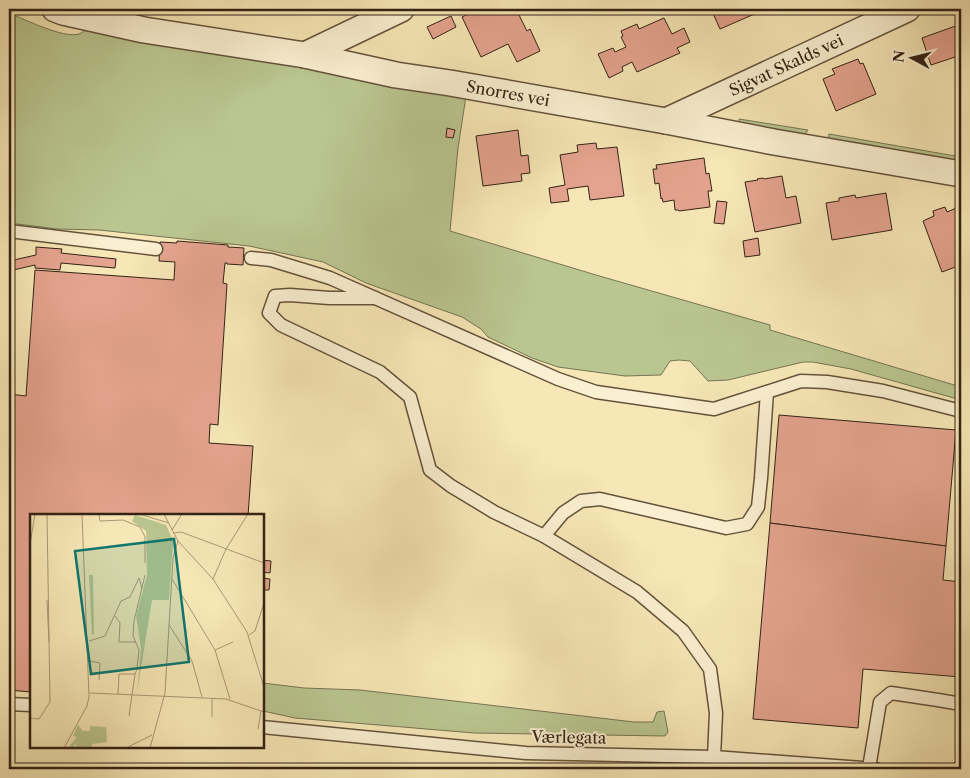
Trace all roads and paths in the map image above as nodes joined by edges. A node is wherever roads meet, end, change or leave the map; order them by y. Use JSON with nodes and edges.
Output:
{"nodes":[{"id":1,"x":55,"y":9,"type":"edge"},
{"id":2,"x":401,"y":9,"type":"edge"},
{"id":3,"x":907,"y":9,"type":"edge"},
{"id":4,"x":305,"y":56,"type":"junction"},
{"id":5,"x":666,"y":121,"type":"junction"},
{"id":6,"x":961,"y":174,"type":"edge"},
{"id":7,"x":9,"y":231,"type":"edge"},
{"id":8,"x":156,"y":249,"type":"dead end"},
{"id":9,"x":251,"y":258,"type":"dead end"},
{"id":10,"x":375,"y":298,"type":"junction"},
{"id":11,"x":767,"y":392,"type":"junction"},
{"id":12,"x":961,"y":411,"type":"edge"},
{"id":13,"x":544,"y":536,"type":"junction"},
{"id":14,"x":9,"y":704,"type":"edge"},
{"id":15,"x":961,"y":704,"type":"edge"},
{"id":16,"x":30,"y":705,"type":"edge"},
{"id":17,"x":264,"y":727,"type":"edge"},
{"id":18,"x":714,"y":757,"type":"junction"},
{"id":19,"x":872,"y":769,"type":"edge"}],
"edges":[{"from":1,"to":4,"type":"street","name":"Snorres vei"},
{"from":2,"to":4,"type":"street"},
{"from":3,"to":5,"type":"street","name":"Sigvat Skalds vei"},
{"from":4,"to":5,"type":"street","name":"Snorres vei"},
{"from":5,"to":6,"type":"street","name":"Snorres vei"},
{"from":7,"to":8,"type":"lane"},
{"from":9,"to":10,"type":"lane"},
{"from":10,"to":11,"type":"lane"},
{"from":10,"to":13,"type":"lane"},
{"from":11,"to":12,"type":"lane"},
{"from":11,"to":13,"type":"lane"},
{"from":13,"to":18,"type":"lane"},
{"from":14,"to":16,"type":"lane"},
{"from":15,"to":19,"type":"lane"},
{"from":17,"to":18,"type":"lane","name":"Værlegata"},
{"from":18,"to":19,"type":"lane","name":"Værlegata"}]}
